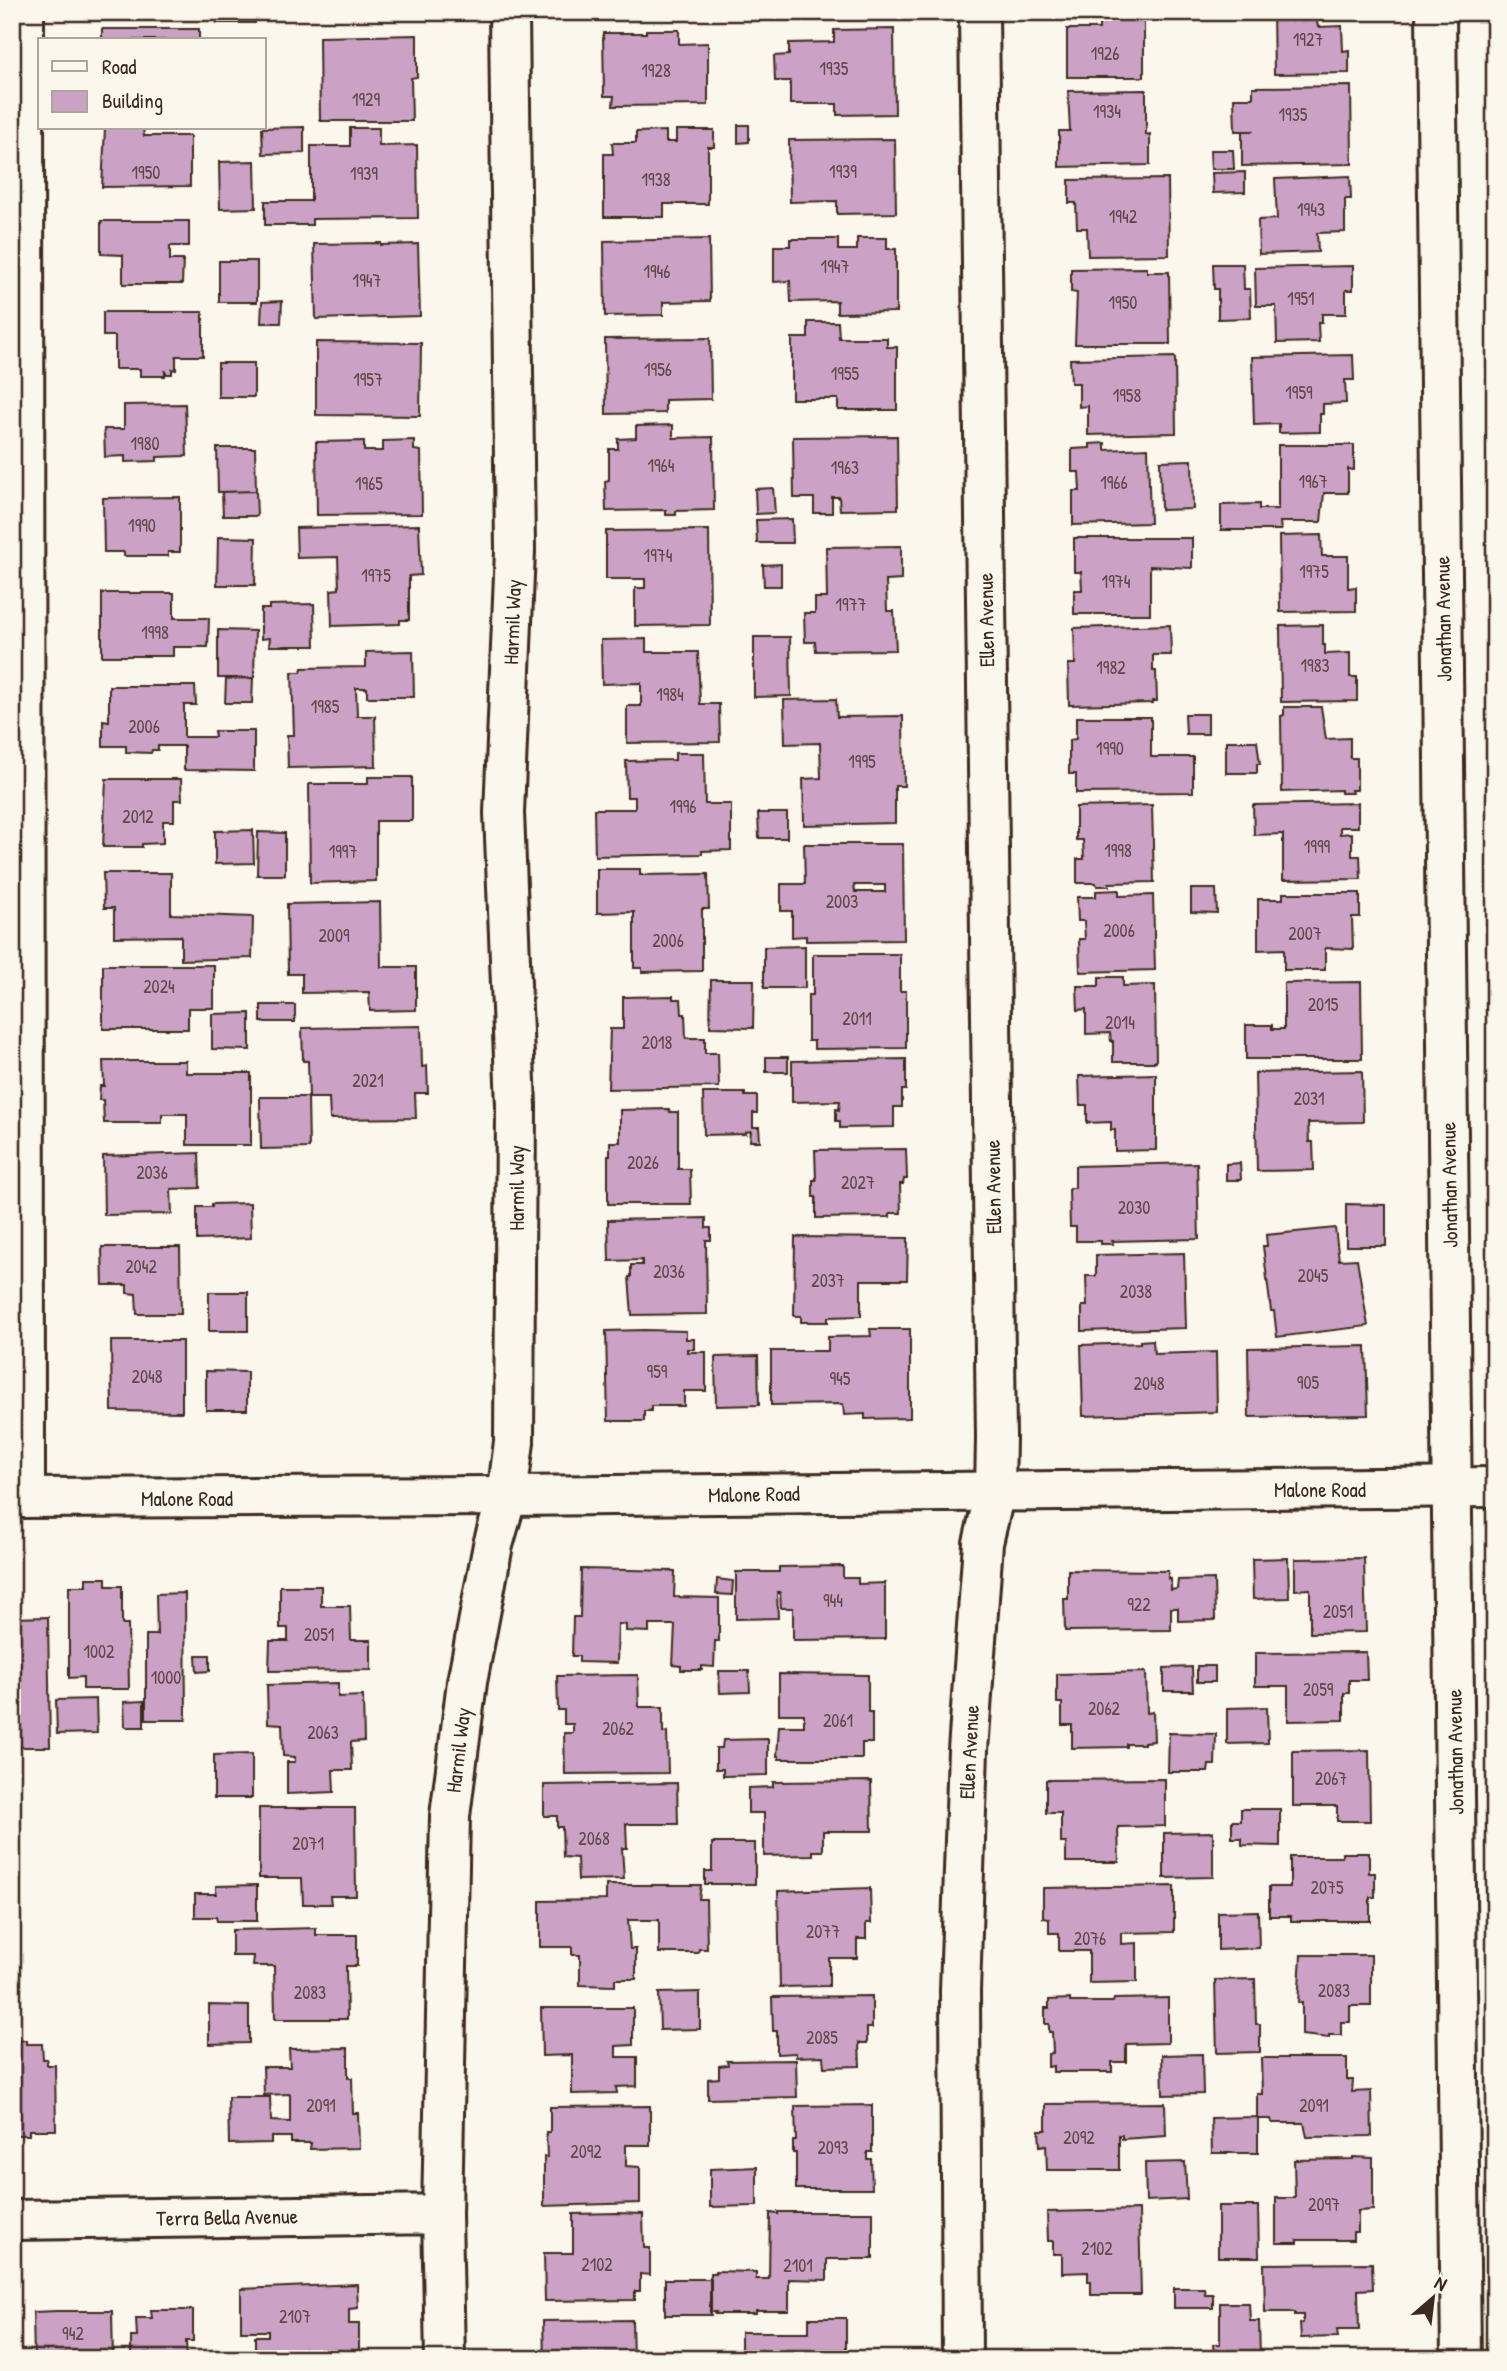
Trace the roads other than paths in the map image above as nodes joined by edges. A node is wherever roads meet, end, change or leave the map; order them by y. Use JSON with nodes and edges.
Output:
{"nodes":[{"id":1,"x":24,"y":12,"type":"edge"},
{"id":2,"x":509,"y":12,"type":"edge"},
{"id":3,"x":979,"y":12,"type":"edge"},
{"id":4,"x":1436,"y":12,"type":"edge"},
{"id":5,"x":18,"y":176,"type":"edge"},
{"id":6,"x":18,"y":666,"type":"edge"},
{"id":7,"x":1495,"y":1487,"type":"edge"},
{"id":8,"x":1452,"y":1488,"type":"junction"},
{"id":9,"x":995,"y":1492,"type":"junction"},
{"id":10,"x":507,"y":1496,"type":"junction"},
{"id":11,"x":19,"y":1498,"type":"edge"},
{"id":12,"x":442,"y":2214,"type":"junction"},
{"id":13,"x":12,"y":2220,"type":"edge"},
{"id":14,"x":445,"y":2359,"type":"edge"},
{"id":15,"x":962,"y":2359,"type":"edge"},
{"id":16,"x":1461,"y":2359,"type":"edge"}],
"edges":[{"from":1,"to":5,"type":"street"},
{"from":2,"to":10,"type":"street","name":"Harmil Way"},
{"from":3,"to":9,"type":"street","name":"Ellen Avenue"},
{"from":4,"to":8,"type":"street","name":"Jonathan Avenue"},
{"from":5,"to":6,"type":"street"},
{"from":6,"to":11,"type":"street"},
{"from":7,"to":8,"type":"street","name":"Malone Road"},
{"from":8,"to":9,"type":"street","name":"Malone Road"},
{"from":8,"to":16,"type":"street","name":"Jonathan Avenue"},
{"from":9,"to":10,"type":"street","name":"Malone Road"},
{"from":9,"to":15,"type":"street","name":"Ellen Avenue"},
{"from":10,"to":11,"type":"street","name":"Malone Road"},
{"from":10,"to":12,"type":"street","name":"Harmil Way"},
{"from":12,"to":13,"type":"street","name":"Terra Bella Avenue"},
{"from":12,"to":14,"type":"street","name":"Harmil Way"}]}
